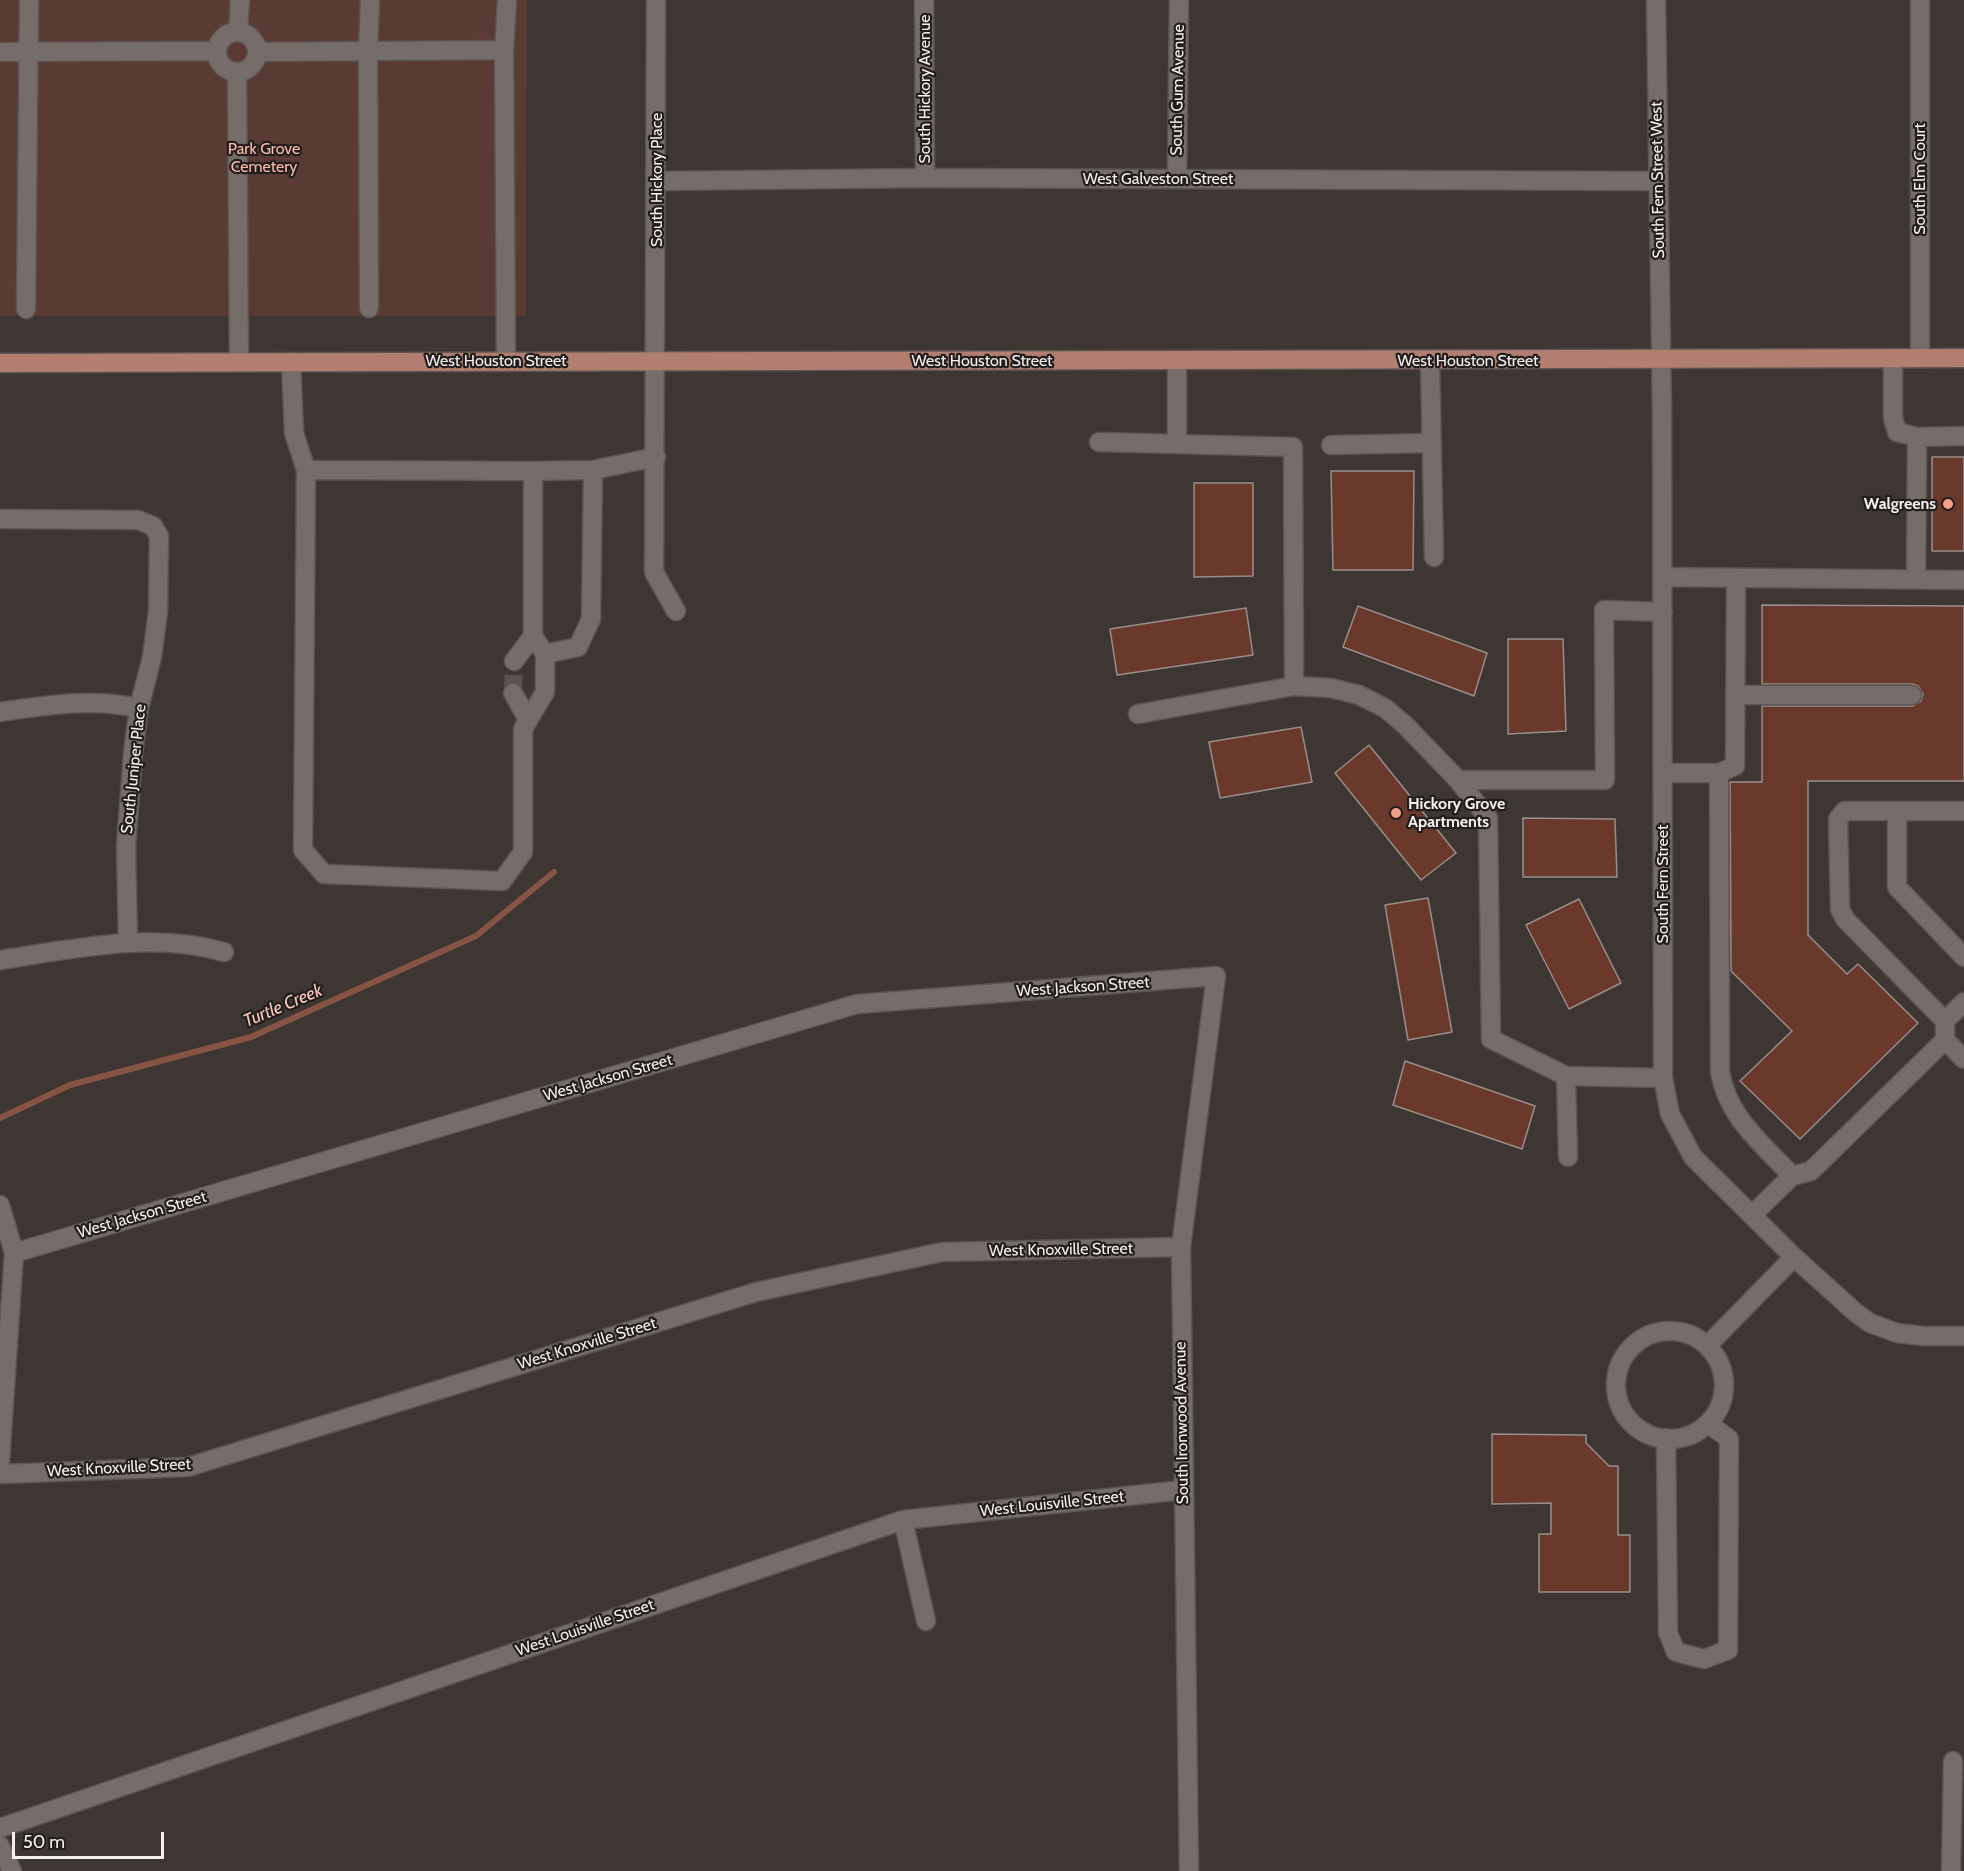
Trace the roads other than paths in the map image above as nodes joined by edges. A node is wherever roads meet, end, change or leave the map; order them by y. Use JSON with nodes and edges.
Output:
{"nodes":[{"id":1,"x":29,"y":0,"type":"edge"},
{"id":2,"x":240,"y":0,"type":"edge"},
{"id":3,"x":370,"y":0,"type":"edge"},
{"id":4,"x":507,"y":0,"type":"edge"},
{"id":5,"x":656,"y":0,"type":"edge"},
{"id":6,"x":924,"y":0,"type":"edge"},
{"id":7,"x":1179,"y":0,"type":"edge"},
{"id":8,"x":1656,"y":0,"type":"edge"},
{"id":9,"x":1920,"y":0,"type":"edge"},
{"id":10,"x":238,"y":32,"type":"junction"},
{"id":11,"x":504,"y":50,"type":"junction"},
{"id":12,"x":217,"y":51,"type":"junction"},
{"id":13,"x":368,"y":51,"type":"junction"},
{"id":14,"x":0,"y":52,"type":"edge"},
{"id":15,"x":28,"y":52,"type":"junction"},
{"id":16,"x":258,"y":52,"type":"junction"},
{"id":17,"x":237,"y":72,"type":"junction"},
{"id":18,"x":925,"y":178,"type":"junction"},
{"id":19,"x":1177,"y":179,"type":"junction"},
{"id":20,"x":657,"y":181,"type":"junction"},
{"id":21,"x":1658,"y":181,"type":"junction"},
{"id":22,"x":369,"y":308,"type":"dead end"},
{"id":23,"x":26,"y":309,"type":"dead end"},
{"id":24,"x":1893,"y":358,"type":"junction"},
{"id":25,"x":1920,"y":358,"type":"junction"},
{"id":26,"x":1964,"y":358,"type":"edge"},
{"id":27,"x":506,"y":361,"type":"junction"},
{"id":28,"x":656,"y":361,"type":"junction"},
{"id":29,"x":1177,"y":361,"type":"junction"},
{"id":30,"x":1430,"y":361,"type":"junction"},
{"id":31,"x":1661,"y":361,"type":"junction"},
{"id":32,"x":239,"y":362,"type":"junction"},
{"id":33,"x":291,"y":362,"type":"junction"},
{"id":34,"x":0,"y":363,"type":"edge"},
{"id":35,"x":1917,"y":436,"type":"junction"},
{"id":36,"x":1964,"y":436,"type":"edge"},
{"id":37,"x":1099,"y":442,"type":"dead end"},
{"id":38,"x":1431,"y":443,"type":"junction"},
{"id":39,"x":1177,"y":444,"type":"junction"},
{"id":40,"x":1331,"y":445,"type":"dead end"},
{"id":41,"x":656,"y":457,"type":"junction"},
{"id":42,"x":306,"y":470,"type":"junction"},
{"id":43,"x":533,"y":471,"type":"junction"},
{"id":44,"x":593,"y":471,"type":"junction"},
{"id":45,"x":0,"y":519,"type":"edge"},
{"id":46,"x":1434,"y":557,"type":"dead end"},
{"id":47,"x":1664,"y":577,"type":"junction"},
{"id":48,"x":1736,"y":578,"type":"junction"},
{"id":49,"x":1916,"y":579,"type":"junction"},
{"id":50,"x":1964,"y":580,"type":"edge"},
{"id":51,"x":676,"y":611,"type":"dead end"},
{"id":52,"x":1663,"y":612,"type":"junction"},
{"id":53,"x":533,"y":636,"type":"junction"},
{"id":54,"x":545,"y":654,"type":"junction"},
{"id":55,"x":514,"y":661,"type":"tunnel mouth"},
{"id":56,"x":1294,"y":686,"type":"junction"},
{"id":57,"x":513,"y":693,"type":"tunnel mouth"},
{"id":58,"x":1736,"y":695,"type":"junction"},
{"id":59,"x":1912,"y":695,"type":"dead end"},
{"id":60,"x":139,"y":708,"type":"junction"},
{"id":61,"x":0,"y":712,"type":"edge"},
{"id":62,"x":1138,"y":714,"type":"dead end"},
{"id":63,"x":528,"y":720,"type":"junction"},
{"id":64,"x":1663,"y":773,"type":"junction"},
{"id":65,"x":1719,"y":773,"type":"junction"},
{"id":66,"x":1458,"y":780,"type":"junction"},
{"id":67,"x":1897,"y":811,"type":"junction"},
{"id":68,"x":1964,"y":811,"type":"edge"},
{"id":69,"x":128,"y":943,"type":"junction"},
{"id":70,"x":224,"y":952,"type":"dead end"},
{"id":71,"x":1964,"y":957,"type":"edge"},
{"id":72,"x":0,"y":960,"type":"edge"},
{"id":73,"x":1216,"y":976,"type":"joint"},
{"id":74,"x":1964,"y":1002,"type":"edge"},
{"id":75,"x":1945,"y":1021,"type":"junction"},
{"id":76,"x":1945,"y":1040,"type":"junction"},
{"id":77,"x":1964,"y":1059,"type":"edge"},
{"id":78,"x":1566,"y":1076,"type":"junction"},
{"id":79,"x":1663,"y":1078,"type":"junction"},
{"id":80,"x":1568,"y":1157,"type":"dead end"},
{"id":81,"x":1792,"y":1176,"type":"junction"},
{"id":82,"x":0,"y":1206,"type":"edge"},
{"id":83,"x":1752,"y":1215,"type":"junction"},
{"id":84,"x":1181,"y":1247,"type":"junction"},
{"id":85,"x":14,"y":1253,"type":"junction"},
{"id":86,"x":1794,"y":1257,"type":"junction"},
{"id":87,"x":1964,"y":1336,"type":"edge"},
{"id":88,"x":1708,"y":1345,"type":"junction"},
{"id":89,"x":1708,"y":1423,"type":"junction"},
{"id":90,"x":1666,"y":1438,"type":"junction"},
{"id":91,"x":0,"y":1461,"type":"edge"},
{"id":92,"x":0,"y":1474,"type":"edge"},
{"id":93,"x":1183,"y":1490,"type":"junction"},
{"id":94,"x":903,"y":1520,"type":"junction"},
{"id":95,"x":926,"y":1621,"type":"dead end"},
{"id":96,"x":1953,"y":1761,"type":"dead end"},
{"id":97,"x":0,"y":1828,"type":"edge"},
{"id":98,"x":0,"y":1846,"type":"edge"},
{"id":99,"x":12,"y":1871,"type":"edge"},
{"id":100,"x":1189,"y":1871,"type":"edge"},
{"id":101,"x":1951,"y":1871,"type":"edge"}],
"edges":[{"from":1,"to":15,"type":"street"},
{"from":2,"to":10,"type":"street"},
{"from":3,"to":13,"type":"street"},
{"from":4,"to":11,"type":"street"},
{"from":5,"to":20,"type":"street","name":"South Hickory Place"},
{"from":6,"to":18,"type":"street","name":"South Hickory Avenue"},
{"from":7,"to":19,"type":"street","name":"South Gum Avenue"},
{"from":8,"to":21,"type":"street","name":"South Fern Street West"},
{"from":9,"to":25,"type":"street","name":"South Elm Court"},
{"from":10,"to":12,"type":"street"},
{"from":10,"to":16,"type":"street"},
{"from":11,"to":13,"type":"street"},
{"from":11,"to":27,"type":"street"},
{"from":12,"to":15,"type":"street"},
{"from":12,"to":17,"type":"street"},
{"from":13,"to":16,"type":"street"},
{"from":13,"to":22,"type":"street"},
{"from":14,"to":15,"type":"street"},
{"from":15,"to":23,"type":"street"},
{"from":16,"to":17,"type":"street"},
{"from":17,"to":32,"type":"street"},
{"from":18,"to":19,"type":"street","name":"West Galveston Street"},
{"from":18,"to":20,"type":"street","name":"West Galveston Street"},
{"from":19,"to":21,"type":"street","name":"West Galveston Street"},
{"from":20,"to":28,"type":"street","name":"South Hickory Place"},
{"from":21,"to":31,"type":"street","name":"South Fern Street West"},
{"from":24,"to":25,"type":"main road","name":"West Houston Street"},
{"from":24,"to":31,"type":"main road","name":"West Houston Street"},
{"from":24,"to":35,"type":"street"},
{"from":25,"to":26,"type":"main road","name":"West Houston Street"},
{"from":27,"to":28,"type":"main road","name":"West Houston Street"},
{"from":27,"to":33,"type":"main road","name":"West Houston Street"},
{"from":28,"to":29,"type":"main road","name":"West Houston Street"},
{"from":28,"to":41,"type":"street","name":"South Hickory Place"},
{"from":29,"to":30,"type":"main road","name":"West Houston Street"},
{"from":29,"to":39,"type":"street"},
{"from":30,"to":31,"type":"main road","name":"West Houston Street"},
{"from":30,"to":38,"type":"street"},
{"from":31,"to":47,"type":"street","name":"South Fern Street"},
{"from":32,"to":33,"type":"main road","name":"West Houston Street"},
{"from":32,"to":34,"type":"main road","name":"West Houston Street"},
{"from":33,"to":42,"type":"street"},
{"from":35,"to":36,"type":"street"},
{"from":35,"to":49,"type":"street"},
{"from":37,"to":39,"type":"street"},
{"from":38,"to":40,"type":"street"},
{"from":38,"to":46,"type":"street"},
{"from":39,"to":56,"type":"street"},
{"from":41,"to":44,"type":"street"},
{"from":41,"to":51,"type":"street","name":"South Hickory Place"},
{"from":42,"to":43,"type":"street"},
{"from":42,"to":63,"type":"street"},
{"from":43,"to":44,"type":"street"},
{"from":43,"to":53,"type":"street"},
{"from":44,"to":54,"type":"street"},
{"from":45,"to":60,"type":"street","name":"South Juniper Place"},
{"from":47,"to":48,"type":"street"},
{"from":47,"to":52,"type":"street","name":"South Fern Street"},
{"from":48,"to":49,"type":"street"},
{"from":48,"to":58,"type":"street"},
{"from":49,"to":50,"type":"street"},
{"from":52,"to":64,"type":"street","name":"South Fern Street"},
{"from":52,"to":66,"type":"street"},
{"from":53,"to":54,"type":"street"},
{"from":53,"to":55,"type":"street"},
{"from":54,"to":63,"type":"street"},
{"from":56,"to":62,"type":"street"},
{"from":56,"to":66,"type":"street"},
{"from":57,"to":63,"type":"street"},
{"from":58,"to":59,"type":"street"},
{"from":58,"to":65,"type":"street"},
{"from":60,"to":61,"type":"street"},
{"from":60,"to":69,"type":"street","name":"South Juniper Place"},
{"from":64,"to":65,"type":"street"},
{"from":64,"to":79,"type":"street","name":"South Fern Street"},
{"from":65,"to":81,"type":"street"},
{"from":66,"to":78,"type":"street"},
{"from":67,"to":68,"type":"street"},
{"from":67,"to":71,"type":"street"},
{"from":67,"to":75,"type":"street"},
{"from":69,"to":70,"type":"street"},
{"from":69,"to":72,"type":"street"},
{"from":73,"to":84,"type":"street","name":"South Ironwood Avenue"},
{"from":73,"to":85,"type":"street","name":"West Jackson Street"},
{"from":74,"to":75,"type":"street"},
{"from":75,"to":76,"type":"street"},
{"from":76,"to":77,"type":"street"},
{"from":76,"to":81,"type":"street"},
{"from":78,"to":79,"type":"street"},
{"from":78,"to":80,"type":"street"},
{"from":79,"to":83,"type":"street","name":"South Fern Street"},
{"from":81,"to":83,"type":"street"},
{"from":82,"to":85,"type":"street"},
{"from":83,"to":86,"type":"street","name":"South Fern Street"},
{"from":84,"to":92,"type":"street","name":"West Knoxville Street"},
{"from":84,"to":93,"type":"street","name":"South Ironwood Avenue"},
{"from":85,"to":91,"type":"street"},
{"from":86,"to":87,"type":"street","name":"South Fern Street"},
{"from":86,"to":88,"type":"street"},
{"from":88,"to":89,"type":"street"},
{"from":88,"to":90,"type":"street"},
{"from":89,"to":90,"type":"street"},
{"from":89,"to":90,"type":"street"},
{"from":93,"to":94,"type":"street","name":"West Louisville Street"},
{"from":93,"to":100,"type":"street","name":"South Ironwood Avenue"},
{"from":94,"to":95,"type":"street"},
{"from":94,"to":97,"type":"street","name":"West Louisville Street"},
{"from":96,"to":101,"type":"street"},
{"from":98,"to":99,"type":"street"}]}
